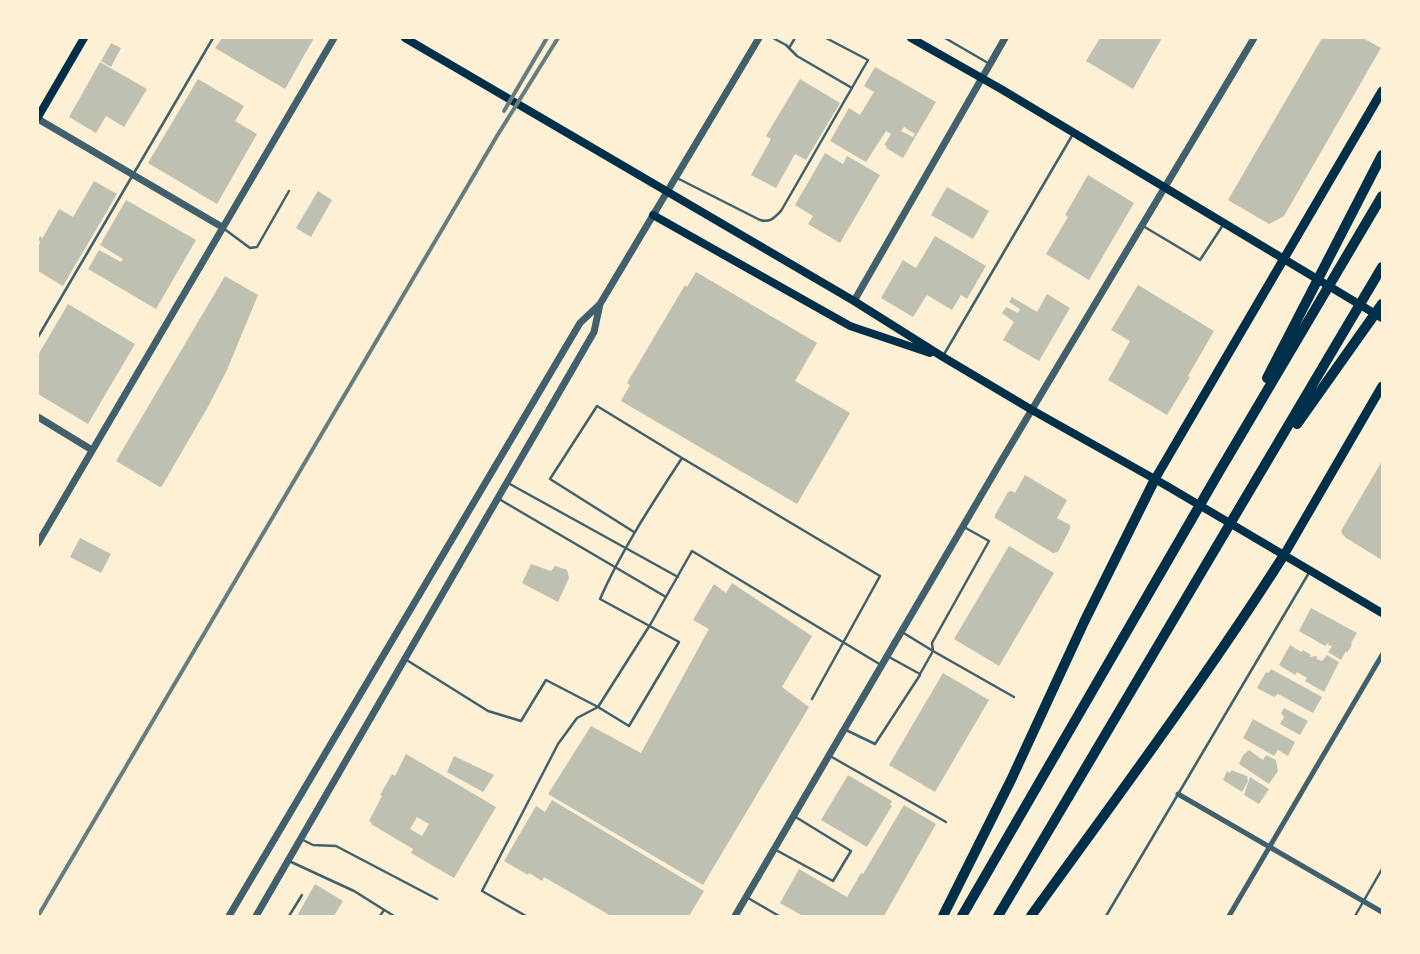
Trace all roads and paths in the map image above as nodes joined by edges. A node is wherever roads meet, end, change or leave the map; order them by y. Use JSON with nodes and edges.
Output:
{"nodes":[{"id":1,"x":84,"y":38,"type":"edge"},
{"id":2,"x":213,"y":38,"type":"edge"},
{"id":3,"x":334,"y":38,"type":"edge"},
{"id":4,"x":405,"y":38,"type":"edge"},
{"id":5,"x":759,"y":38,"type":"edge"},
{"id":6,"x":773,"y":38,"type":"edge"},
{"id":7,"x":795,"y":38,"type":"edge"},
{"id":8,"x":826,"y":38,"type":"edge"},
{"id":9,"x":911,"y":38,"type":"edge"},
{"id":10,"x":944,"y":38,"type":"edge"},
{"id":11,"x":1005,"y":38,"type":"edge"},
{"id":12,"x":1254,"y":38,"type":"edge"},
{"id":13,"x":789,"y":48,"type":"junction"},
{"id":14,"x":990,"y":64,"type":"junction"},
{"id":15,"x":981,"y":78,"type":"junction"},
{"id":16,"x":852,"y":88,"type":"junction"},
{"id":17,"x":1382,"y":91,"type":"edge"},
{"id":18,"x":38,"y":118,"type":"edge"},
{"id":19,"x":1074,"y":133,"type":"junction"},
{"id":20,"x":1382,"y":155,"type":"edge"},
{"id":21,"x":132,"y":175,"type":"junction"},
{"id":22,"x":676,"y":177,"type":"junction"},
{"id":23,"x":1165,"y":188,"type":"junction"},
{"id":24,"x":289,"y":191,"type":"dead end"},
{"id":25,"x":1382,"y":196,"type":"edge"},
{"id":26,"x":653,"y":215,"type":"junction"},
{"id":27,"x":1224,"y":223,"type":"junction"},
{"id":28,"x":1143,"y":226,"type":"junction"},
{"id":29,"x":222,"y":227,"type":"junction"},
{"id":30,"x":1288,"y":262,"type":"junction"},
{"id":31,"x":1382,"y":267,"type":"edge"},
{"id":32,"x":854,"y":301,"type":"junction"},
{"id":33,"x":600,"y":304,"type":"junction"},
{"id":34,"x":1382,"y":304,"type":"edge"},
{"id":35,"x":1382,"y":318,"type":"edge"},
{"id":36,"x":38,"y":337,"type":"edge"},
{"id":37,"x":943,"y":357,"type":"junction"},
{"id":38,"x":1382,"y":386,"type":"edge"},
{"id":39,"x":1032,"y":410,"type":"junction"},
{"id":40,"x":38,"y":417,"type":"edge"},
{"id":41,"x":92,"y":450,"type":"junction"},
{"id":42,"x":682,"y":458,"type":"junction"},
{"id":43,"x":1219,"y":472,"type":"junction"},
{"id":44,"x":1155,"y":479,"type":"junction"},
{"id":45,"x":1256,"y":482,"type":"junction"},
{"id":46,"x":507,"y":483,"type":"junction"},
{"id":47,"x":498,"y":498,"type":"junction"},
{"id":48,"x":963,"y":527,"type":"junction"},
{"id":49,"x":634,"y":532,"type":"junction"},
{"id":50,"x":38,"y":543,"type":"edge"},
{"id":51,"x":626,"y":548,"type":"junction"},
{"id":52,"x":1284,"y":555,"type":"junction"},
{"id":53,"x":614,"y":568,"type":"junction"},
{"id":54,"x":1310,"y":570,"type":"junction"},
{"id":55,"x":678,"y":577,"type":"junction"},
{"id":56,"x":666,"y":597,"type":"junction"},
{"id":57,"x":1382,"y":613,"type":"edge"},
{"id":58,"x":650,"y":625,"type":"junction"},
{"id":59,"x":902,"y":631,"type":"junction"},
{"id":60,"x":842,"y":642,"type":"junction"},
{"id":61,"x":933,"y":651,"type":"junction"},
{"id":62,"x":1382,"y":655,"type":"edge"},
{"id":63,"x":888,"y":656,"type":"junction"},
{"id":64,"x":405,"y":659,"type":"junction"},
{"id":65,"x":882,"y":665,"type":"junction"},
{"id":66,"x":920,"y":674,"type":"junction"},
{"id":67,"x":1014,"y":697,"type":"dead end"},
{"id":68,"x":812,"y":699,"type":"dead end"},
{"id":69,"x":598,"y":707,"type":"junction"},
{"id":70,"x":845,"y":730,"type":"junction"},
{"id":71,"x":830,"y":755,"type":"junction"},
{"id":72,"x":1178,"y":794,"type":"junction"},
{"id":73,"x":794,"y":816,"type":"junction"},
{"id":74,"x":946,"y":822,"type":"dead end"},
{"id":75,"x":301,"y":839,"type":"junction"},
{"id":76,"x":1270,"y":847,"type":"junction"},
{"id":77,"x":775,"y":849,"type":"junction"},
{"id":78,"x":288,"y":860,"type":"junction"},
{"id":79,"x":1382,"y":869,"type":"edge"},
{"id":80,"x":302,"y":895,"type":"dead end"},
{"id":81,"x":746,"y":898,"type":"junction"},
{"id":82,"x":437,"y":899,"type":"dead end"},
{"id":83,"x":1364,"y":901,"type":"junction"},
{"id":84,"x":384,"y":910,"type":"junction"},
{"id":85,"x":1382,"y":912,"type":"edge"},
{"id":86,"x":229,"y":916,"type":"edge"},
{"id":87,"x":256,"y":916,"type":"edge"},
{"id":88,"x":289,"y":916,"type":"edge"},
{"id":89,"x":380,"y":916,"type":"edge"},
{"id":90,"x":394,"y":916,"type":"edge"},
{"id":91,"x":526,"y":916,"type":"edge"},
{"id":92,"x":735,"y":916,"type":"edge"},
{"id":93,"x":779,"y":916,"type":"edge"},
{"id":94,"x":943,"y":916,"type":"edge"},
{"id":95,"x":962,"y":916,"type":"edge"},
{"id":96,"x":998,"y":916,"type":"edge"},
{"id":97,"x":1031,"y":916,"type":"edge"},
{"id":98,"x":1106,"y":916,"type":"edge"},
{"id":99,"x":1229,"y":916,"type":"edge"},
{"id":100,"x":1355,"y":916,"type":"edge"}],
"edges":[{"from":1,"to":18,"type":"main road"},
{"from":2,"to":21,"type":"lane"},
{"from":3,"to":29,"type":"street"},
{"from":4,"to":32,"type":"main road"},
{"from":5,"to":22,"type":"street"},
{"from":6,"to":13,"type":"lane"},
{"from":7,"to":13,"type":"lane"},
{"from":8,"to":16,"type":"lane"},
{"from":9,"to":15,"type":"main road"},
{"from":10,"to":14,"type":"lane"},
{"from":11,"to":14,"type":"street"},
{"from":12,"to":23,"type":"street"},
{"from":13,"to":16,"type":"lane"},
{"from":14,"to":15,"type":"street"},
{"from":15,"to":19,"type":"main road"},
{"from":15,"to":32,"type":"street"},
{"from":16,"to":22,"type":"lane"},
{"from":17,"to":30,"type":"main road"},
{"from":18,"to":21,"type":"street"},
{"from":19,"to":23,"type":"main road"},
{"from":19,"to":37,"type":"lane"},
{"from":20,"to":43,"type":"highway"},
{"from":21,"to":29,"type":"street"},
{"from":21,"to":36,"type":"lane"},
{"from":22,"to":26,"type":"street"},
{"from":23,"to":27,"type":"main road"},
{"from":23,"to":28,"type":"street"},
{"from":24,"to":29,"type":"lane"},
{"from":25,"to":43,"type":"highway"},
{"from":26,"to":33,"type":"street"},
{"from":26,"to":37,"type":"main road"},
{"from":27,"to":28,"type":"lane"},
{"from":27,"to":30,"type":"main road"},
{"from":28,"to":39,"type":"street"},
{"from":29,"to":41,"type":"street"},
{"from":30,"to":35,"type":"main road"},
{"from":30,"to":44,"type":"main road"},
{"from":31,"to":45,"type":"highway"},
{"from":32,"to":37,"type":"main road"},
{"from":33,"to":46,"type":"street"},
{"from":33,"to":86,"type":"street"},
{"from":34,"to":45,"type":"highway"},
{"from":37,"to":39,"type":"main road"},
{"from":38,"to":52,"type":"main road"},
{"from":39,"to":44,"type":"main road"},
{"from":39,"to":48,"type":"street"},
{"from":40,"to":41,"type":"street"},
{"from":41,"to":50,"type":"street"},
{"from":42,"to":49,"type":"lane"},
{"from":42,"to":49,"type":"lane"},
{"from":42,"to":60,"type":"lane"},
{"from":43,"to":95,"type":"highway"},
{"from":44,"to":52,"type":"main road"},
{"from":44,"to":94,"type":"highway"},
{"from":45,"to":96,"type":"highway"},
{"from":46,"to":47,"type":"street"},
{"from":46,"to":51,"type":"lane"},
{"from":47,"to":53,"type":"lane"},
{"from":47,"to":64,"type":"street"},
{"from":48,"to":59,"type":"street"},
{"from":48,"to":61,"type":"lane"},
{"from":49,"to":51,"type":"lane"},
{"from":51,"to":53,"type":"lane"},
{"from":51,"to":55,"type":"lane"},
{"from":52,"to":54,"type":"main road"},
{"from":52,"to":97,"type":"highway"},
{"from":53,"to":56,"type":"lane"},
{"from":53,"to":58,"type":"lane"},
{"from":54,"to":57,"type":"main road"},
{"from":54,"to":72,"type":"lane"},
{"from":55,"to":56,"type":"lane"},
{"from":55,"to":60,"type":"lane"},
{"from":56,"to":58,"type":"lane"},
{"from":58,"to":69,"type":"lane"},
{"from":58,"to":69,"type":"lane"},
{"from":59,"to":61,"type":"lane"},
{"from":59,"to":63,"type":"street"},
{"from":60,"to":65,"type":"lane"},
{"from":60,"to":68,"type":"lane"},
{"from":61,"to":66,"type":"lane"},
{"from":61,"to":67,"type":"lane"},
{"from":62,"to":76,"type":"street"},
{"from":63,"to":65,"type":"street"},
{"from":63,"to":66,"type":"lane"},
{"from":64,"to":69,"type":"lane"},
{"from":64,"to":75,"type":"street"},
{"from":65,"to":70,"type":"street"},
{"from":66,"to":70,"type":"lane"},
{"from":69,"to":91,"type":"lane"},
{"from":70,"to":71,"type":"street"},
{"from":71,"to":73,"type":"street"},
{"from":71,"to":74,"type":"lane"},
{"from":72,"to":76,"type":"street"},
{"from":72,"to":98,"type":"lane"},
{"from":73,"to":77,"type":"street"},
{"from":73,"to":77,"type":"lane"},
{"from":75,"to":78,"type":"street"},
{"from":75,"to":82,"type":"lane"},
{"from":76,"to":83,"type":"street"},
{"from":76,"to":99,"type":"street"},
{"from":77,"to":81,"type":"street"},
{"from":78,"to":84,"type":"lane"},
{"from":78,"to":87,"type":"street"},
{"from":79,"to":83,"type":"lane"},
{"from":80,"to":88,"type":"lane"},
{"from":81,"to":92,"type":"street"},
{"from":81,"to":93,"type":"lane"},
{"from":83,"to":85,"type":"street"},
{"from":83,"to":100,"type":"lane"},
{"from":84,"to":89,"type":"lane"},
{"from":84,"to":90,"type":"lane"}]}
